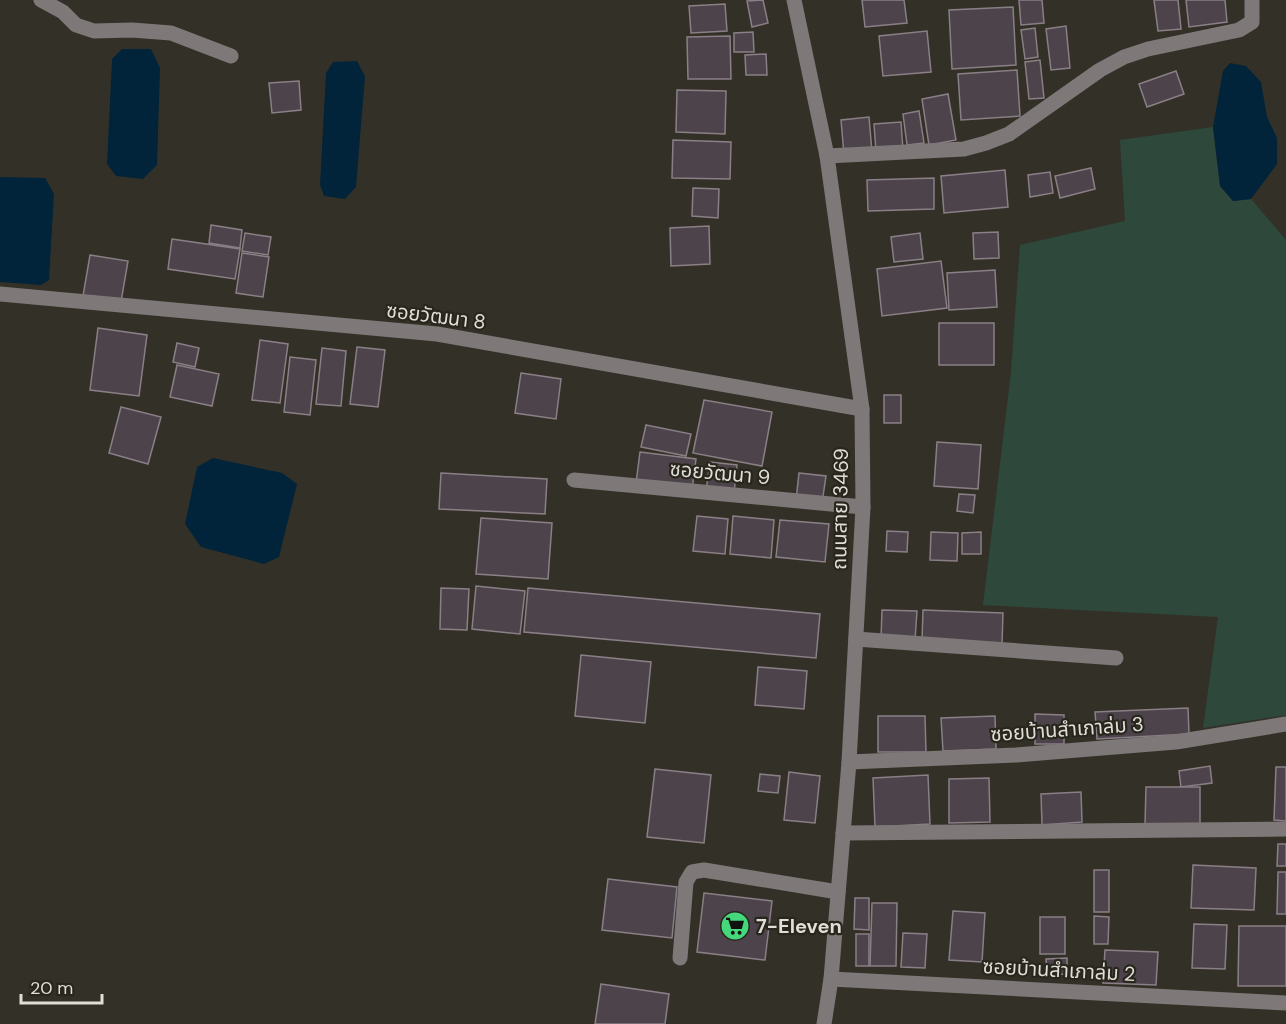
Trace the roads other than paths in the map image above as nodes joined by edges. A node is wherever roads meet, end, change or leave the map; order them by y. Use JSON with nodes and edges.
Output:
{"nodes":[{"id":1,"x":41,"y":0,"type":"edge"},
{"id":2,"x":794,"y":0,"type":"edge"},
{"id":3,"x":1252,"y":0,"type":"edge"},
{"id":4,"x":231,"y":56,"type":"dead end"},
{"id":5,"x":827,"y":156,"type":"junction"},
{"id":6,"x":0,"y":294,"type":"edge"},
{"id":7,"x":862,"y":409,"type":"junction"},
{"id":8,"x":574,"y":480,"type":"dead end"},
{"id":9,"x":863,"y":507,"type":"junction"},
{"id":10,"x":856,"y":639,"type":"junction"},
{"id":11,"x":1116,"y":658,"type":"dead end"},
{"id":12,"x":1286,"y":724,"type":"edge"},
{"id":13,"x":849,"y":762,"type":"junction"},
{"id":14,"x":1286,"y":829,"type":"edge"},
{"id":15,"x":843,"y":833,"type":"junction"},
{"id":16,"x":838,"y":892,"type":"junction"},
{"id":17,"x":680,"y":958,"type":"dead end"},
{"id":18,"x":831,"y":979,"type":"junction"},
{"id":19,"x":1286,"y":1003,"type":"edge"},
{"id":20,"x":824,"y":1024,"type":"edge"}],
"edges":[{"from":1,"to":4,"type":"street"},
{"from":2,"to":5,"type":"street","name":"ถนนสาย 3469"},
{"from":3,"to":5,"type":"street"},
{"from":5,"to":7,"type":"street","name":"ถนนสาย 3469"},
{"from":6,"to":7,"type":"street","name":"ซอยวัฒนา 8"},
{"from":7,"to":9,"type":"street","name":"ถนนสาย 3469"},
{"from":8,"to":9,"type":"street","name":"ซอยวัฒนา 9"},
{"from":9,"to":10,"type":"street","name":"ถนนสาย 3469"},
{"from":10,"to":11,"type":"street"},
{"from":10,"to":13,"type":"street","name":"ถนนสาย 3469"},
{"from":12,"to":13,"type":"street","name":"ซอยบ้านสำเภาล่ม 3"},
{"from":13,"to":15,"type":"street","name":"ถนนสาย 3469"},
{"from":14,"to":15,"type":"street"},
{"from":15,"to":16,"type":"street","name":"ถนนสาย 3469"},
{"from":16,"to":17,"type":"street"},
{"from":16,"to":18,"type":"street","name":"ถนนสาย 3469"},
{"from":18,"to":19,"type":"street","name":"ซอยบ้านสำเภาล่ม 2"},
{"from":18,"to":20,"type":"street","name":"ถนนสาย 3469"}]}
